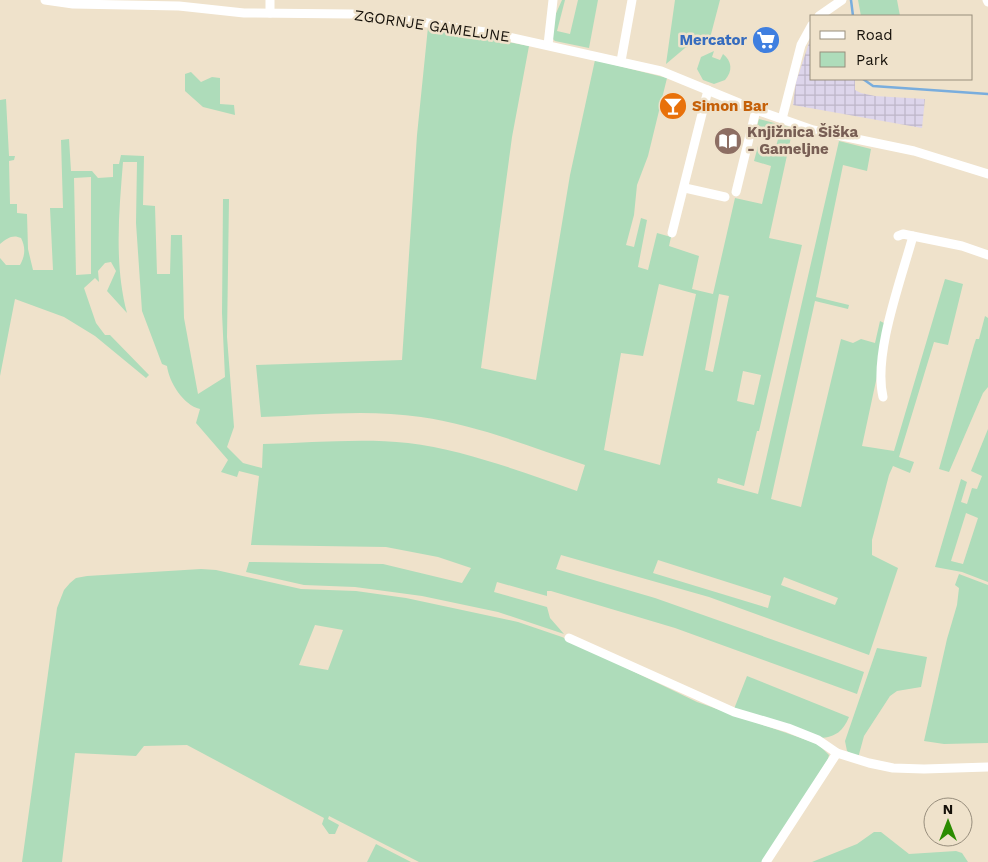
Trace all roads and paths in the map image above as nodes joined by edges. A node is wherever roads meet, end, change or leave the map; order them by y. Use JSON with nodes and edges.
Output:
{"nodes":[{"id":1,"x":45,"y":0,"type":"edge"},
{"id":2,"x":270,"y":0,"type":"edge"},
{"id":3,"x":553,"y":0,"type":"edge"},
{"id":4,"x":632,"y":0,"type":"edge"},
{"id":5,"x":842,"y":0,"type":"edge"},
{"id":6,"x":270,"y":13,"type":"junction"},
{"id":7,"x":820,"y":15,"type":"edge"},
{"id":8,"x":810,"y":29,"type":"edge"},
{"id":9,"x":548,"y":45,"type":"junction"},
{"id":10,"x":621,"y":61,"type":"junction"},
{"id":11,"x":708,"y":90,"type":"junction"},
{"id":12,"x":756,"y":110,"type":"junction"},
{"id":13,"x":782,"y":119,"type":"junction"},
{"id":14,"x":988,"y":174,"type":"edge"},
{"id":15,"x":684,"y":188,"type":"junction"},
{"id":16,"x":736,"y":192,"type":"dead end"},
{"id":17,"x":725,"y":198,"type":"dead end"},
{"id":18,"x":672,"y":233,"type":"dead end"},
{"id":19,"x":898,"y":236,"type":"dead end"},
{"id":20,"x":913,"y":236,"type":"junction"},
{"id":21,"x":988,"y":256,"type":"edge"},
{"id":22,"x":882,"y":397,"type":"dead end"},
{"id":23,"x":570,"y":638,"type":"dead end"},
{"id":24,"x":837,"y":753,"type":"junction"},
{"id":25,"x":988,"y":767,"type":"edge"},
{"id":26,"x":766,"y":862,"type":"edge"}],
"edges":[{"from":1,"to":6,"type":"street","name":"ZGORNJE GAMELJNE"},
{"from":2,"to":6,"type":"street"},
{"from":3,"to":9,"type":"street"},
{"from":4,"to":10,"type":"street"},
{"from":5,"to":7,"type":"street"},
{"from":6,"to":9,"type":"street","name":"ZGORNJE GAMELJNE"},
{"from":8,"to":13,"type":"street"},
{"from":9,"to":10,"type":"street","name":"ZGORNJE GAMELJNE"},
{"from":10,"to":11,"type":"street","name":"ZGORNJE GAMELJNE"},
{"from":11,"to":12,"type":"street","name":"ZGORNJE GAMELJNE"},
{"from":11,"to":15,"type":"street"},
{"from":12,"to":13,"type":"street","name":"ZGORNJE GAMELJNE"},
{"from":12,"to":16,"type":"street"},
{"from":13,"to":14,"type":"street","name":"ZGORNJE GAMELJNE"},
{"from":15,"to":17,"type":"street"},
{"from":15,"to":18,"type":"street"},
{"from":19,"to":20,"type":"street"},
{"from":20,"to":21,"type":"street"},
{"from":20,"to":22,"type":"street"},
{"from":23,"to":24,"type":"street"},
{"from":24,"to":25,"type":"street"},
{"from":24,"to":26,"type":"street"}]}
